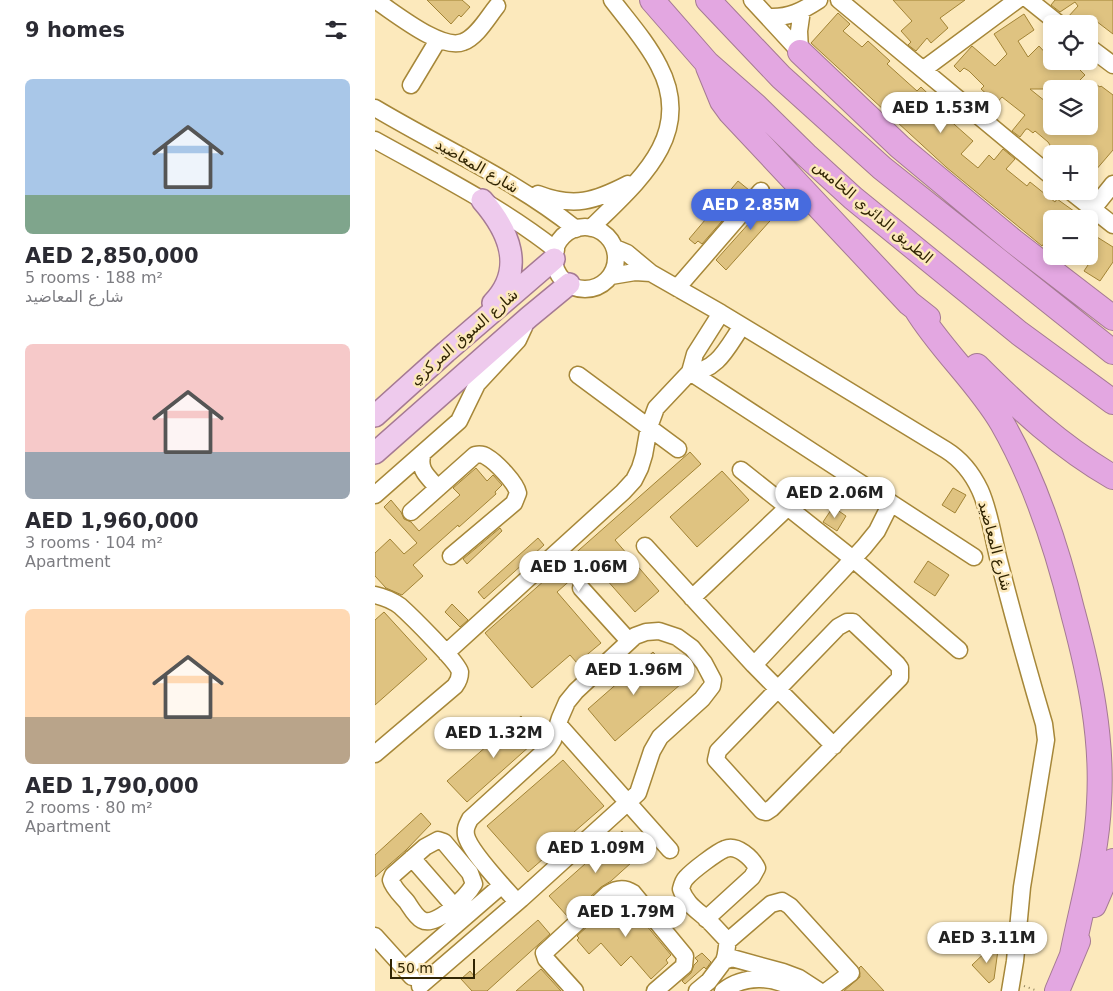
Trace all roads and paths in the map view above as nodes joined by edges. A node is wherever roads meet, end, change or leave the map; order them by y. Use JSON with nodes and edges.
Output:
{"nodes":[{"id":1,"x":375,"y":0,"type":"edge"},
{"id":2,"x":612,"y":0,"type":"edge"},
{"id":3,"x":652,"y":0,"type":"edge"},
{"id":4,"x":708,"y":0,"type":"edge"},
{"id":5,"x":752,"y":0,"type":"edge"},
{"id":6,"x":819,"y":0,"type":"edge"},
{"id":7,"x":839,"y":0,"type":"edge"},
{"id":8,"x":858,"y":0,"type":"edge"},
{"id":9,"x":1017,"y":0,"type":"edge"},
{"id":10,"x":1029,"y":0,"type":"edge"},
{"id":11,"x":497,"y":6,"type":"dead end"},
{"id":12,"x":802,"y":10,"type":"junction"},
{"id":13,"x":1048,"y":15,"type":"edge"},
{"id":14,"x":769,"y":17,"type":"junction"},
{"id":15,"x":864,"y":19,"type":"junction"},
{"id":16,"x":438,"y":40,"type":"junction"},
{"id":17,"x":800,"y":52,"type":"junction"},
{"id":18,"x":1098,"y":53,"type":"edge"},
{"id":19,"x":1112,"y":62,"type":"edge"},
{"id":20,"x":707,"y":63,"type":"junction"},
{"id":21,"x":924,"y":69,"type":"junction"},
{"id":22,"x":411,"y":85,"type":"dead end"},
{"id":23,"x":375,"y":108,"type":"edge"},
{"id":24,"x":375,"y":140,"type":"edge"},
{"id":25,"x":1043,"y":169,"type":"edge"},
{"id":26,"x":642,"y":178,"type":"junction"},
{"id":27,"x":503,"y":180,"type":"junction"},
{"id":28,"x":1113,"y":184,"type":"edge"},
{"id":29,"x":761,"y":191,"type":"dead end"},
{"id":30,"x":481,"y":200,"type":"junction"},
{"id":31,"x":1080,"y":200,"type":"edge"},
{"id":32,"x":1092,"y":210,"type":"joint"},
{"id":33,"x":1098,"y":214,"type":"edge"},
{"id":34,"x":1113,"y":225,"type":"edge"},
{"id":35,"x":584,"y":228,"type":"junction"},
{"id":36,"x":615,"y":248,"type":"junction"},
{"id":37,"x":555,"y":254,"type":"junction"},
{"id":38,"x":651,"y":272,"type":"junction"},
{"id":39,"x":611,"y":276,"type":"junction"},
{"id":40,"x":569,"y":284,"type":"junction"},
{"id":41,"x":677,"y":288,"type":"junction"},
{"id":42,"x":916,"y":309,"type":"junction"},
{"id":43,"x":721,"y":313,"type":"junction"},
{"id":44,"x":529,"y":317,"type":"junction"},
{"id":45,"x":1113,"y":318,"type":"edge"},
{"id":46,"x":741,"y":326,"type":"junction"},
{"id":47,"x":446,"y":352,"type":"junction"},
{"id":48,"x":1113,"y":352,"type":"edge"},
{"id":49,"x":690,"y":372,"type":"junction"},
{"id":50,"x":578,"y":375,"type":"dead end"},
{"id":51,"x":1113,"y":402,"type":"edge"},
{"id":52,"x":375,"y":416,"type":"edge"},
{"id":53,"x":649,"y":426,"type":"junction"},
{"id":54,"x":678,"y":449,"type":"dead end"},
{"id":55,"x":375,"y":453,"type":"edge"},
{"id":56,"x":423,"y":453,"type":"junction"},
{"id":57,"x":403,"y":470,"type":"junction"},
{"id":58,"x":741,"y":470,"type":"dead end"},
{"id":59,"x":423,"y":472,"type":"junction"},
{"id":60,"x":1113,"y":477,"type":"edge"},
{"id":61,"x":438,"y":488,"type":"junction"},
{"id":62,"x":375,"y":495,"type":"edge"},
{"id":63,"x":891,"y":504,"type":"junction"},
{"id":64,"x":788,"y":507,"type":"junction"},
{"id":65,"x":411,"y":512,"type":"dead end"},
{"id":66,"x":645,"y":546,"type":"dead end"},
{"id":67,"x":451,"y":556,"type":"dead end"},
{"id":68,"x":973,"y":557,"type":"dead end"},
{"id":69,"x":853,"y":559,"type":"junction"},
{"id":70,"x":581,"y":588,"type":"dead end"},
{"id":71,"x":375,"y":595,"type":"edge"},
{"id":72,"x":692,"y":598,"type":"junction"},
{"id":73,"x":629,"y":641,"type":"junction"},
{"id":74,"x":959,"y":650,"type":"dead end"},
{"id":75,"x":446,"y":653,"type":"junction"},
{"id":76,"x":754,"y":665,"type":"junction"},
{"id":77,"x":778,"y":689,"type":"junction"},
{"id":78,"x":558,"y":724,"type":"junction"},
{"id":79,"x":834,"y":746,"type":"junction"},
{"id":80,"x":375,"y":754,"type":"edge"},
{"id":81,"x":629,"y":802,"type":"junction"},
{"id":82,"x":670,"y":850,"type":"dead end"},
{"id":83,"x":412,"y":858,"type":"junction"},
{"id":84,"x":1113,"y":861,"type":"edge"},
{"id":85,"x":503,"y":885,"type":"junction"},
{"id":86,"x":517,"y":902,"type":"junction"},
{"id":87,"x":459,"y":912,"type":"junction"},
{"id":88,"x":706,"y":919,"type":"junction"},
{"id":89,"x":451,"y":929,"type":"junction"},
{"id":90,"x":375,"y":936,"type":"edge"},
{"id":91,"x":728,"y":941,"type":"junction"},
{"id":92,"x":467,"y":946,"type":"junction"},
{"id":93,"x":1072,"y":955,"type":"junction"},
{"id":94,"x":724,"y":961,"type":"junction"},
{"id":95,"x":405,"y":969,"type":"junction"},
{"id":96,"x":708,"y":988,"type":"edge"},
{"id":97,"x":422,"y":989,"type":"edge"},
{"id":98,"x":575,"y":991,"type":"edge"},
{"id":99,"x":655,"y":991,"type":"edge"},
{"id":100,"x":723,"y":991,"type":"edge"},
{"id":101,"x":798,"y":991,"type":"edge"},
{"id":102,"x":819,"y":991,"type":"edge"},
{"id":103,"x":827,"y":991,"type":"edge"},
{"id":104,"x":1010,"y":991,"type":"edge"},
{"id":105,"x":1057,"y":991,"type":"edge"}],
"edges":[{"from":1,"to":16,"type":"street"},
{"from":2,"to":26,"type":"street"},
{"from":3,"to":20,"type":"highway","name":"الطريق الدائري الخامس"},
{"from":4,"to":48,"type":"highway"},
{"from":5,"to":14,"type":"street"},
{"from":6,"to":12,"type":"street"},
{"from":7,"to":15,"type":"street"},
{"from":8,"to":15,"type":"street"},
{"from":9,"to":21,"type":"street"},
{"from":10,"to":13,"type":"street"},
{"from":11,"to":16,"type":"street"},
{"from":12,"to":14,"type":"street"},
{"from":12,"to":17,"type":"street"},
{"from":14,"to":17,"type":"street"},
{"from":15,"to":21,"type":"street"},
{"from":16,"to":22,"type":"street"},
{"from":17,"to":45,"type":"highway"},
{"from":18,"to":19,"type":"street"},
{"from":20,"to":42,"type":"highway"},
{"from":20,"to":51,"type":"highway","name":"الطريق الدائري الخامس"},
{"from":21,"to":25,"type":"street"},
{"from":23,"to":27,"type":"street","name":"شارع المعاضيد"},
{"from":24,"to":30,"type":"street","name":"شارع المعاضيد"},
{"from":26,"to":27,"type":"street"},
{"from":26,"to":35,"type":"street"},
{"from":27,"to":35,"type":"street","name":"شارع المعاضيد"},
{"from":28,"to":32,"type":"street"},
{"from":29,"to":41,"type":"street"},
{"from":30,"to":37,"type":"street","name":"شارع المعاضيد"},
{"from":30,"to":47,"type":"main road"},
{"from":31,"to":32,"type":"street"},
{"from":33,"to":34,"type":"street"},
{"from":35,"to":36,"type":"street"},
{"from":35,"to":37,"type":"street"},
{"from":36,"to":38,"type":"street","name":"شارع المعاضيد"},
{"from":36,"to":39,"type":"street"},
{"from":37,"to":40,"type":"street"},
{"from":37,"to":47,"type":"main road","name":"شارع السوق المركزي"},
{"from":38,"to":39,"type":"street"},
{"from":38,"to":41,"type":"street","name":"شارع المعاضيد"},
{"from":39,"to":40,"type":"street"},
{"from":40,"to":44,"type":"main road","name":"شارع السوق المركزي"},
{"from":41,"to":43,"type":"street","name":"شارع المعاضيد"},
{"from":42,"to":60,"type":"highway"},
{"from":42,"to":93,"type":"highway"},
{"from":43,"to":46,"type":"street","name":"شارع المعاضيد"},
{"from":43,"to":49,"type":"street"},
{"from":44,"to":55,"type":"main road","name":"شارع السوق المركزي"},
{"from":44,"to":56,"type":"street","name":"شارع السوق المركزي"},
{"from":46,"to":49,"type":"street"},
{"from":46,"to":104,"type":"street","name":"شارع المعاضيد"},
{"from":47,"to":52,"type":"main road","name":"شارع السوق المركزي"},
{"from":49,"to":53,"type":"street"},
{"from":49,"to":63,"type":"street"},
{"from":50,"to":53,"type":"street"},
{"from":53,"to":54,"type":"street"},
{"from":53,"to":75,"type":"street"},
{"from":56,"to":57,"type":"street","name":"شارع السوق المركزي"},
{"from":56,"to":59,"type":"street"},
{"from":57,"to":59,"type":"street"},
{"from":57,"to":62,"type":"street","name":"شارع السوق المركزي"},
{"from":58,"to":64,"type":"street"},
{"from":59,"to":61,"type":"street"},
{"from":61,"to":65,"type":"street"},
{"from":61,"to":67,"type":"street"},
{"from":63,"to":68,"type":"street"},
{"from":63,"to":69,"type":"street"},
{"from":64,"to":69,"type":"street"},
{"from":64,"to":72,"type":"street"},
{"from":66,"to":72,"type":"street"},
{"from":69,"to":74,"type":"street"},
{"from":69,"to":76,"type":"street"},
{"from":70,"to":73,"type":"street"},
{"from":71,"to":75,"type":"street"},
{"from":72,"to":76,"type":"street"},
{"from":73,"to":78,"type":"street"},
{"from":73,"to":81,"type":"street"},
{"from":75,"to":80,"type":"street"},
{"from":76,"to":77,"type":"street"},
{"from":77,"to":79,"type":"street"},
{"from":77,"to":79,"type":"street"},
{"from":77,"to":79,"type":"street"},
{"from":78,"to":81,"type":"street"},
{"from":78,"to":85,"type":"street"},
{"from":81,"to":82,"type":"street"},
{"from":81,"to":86,"type":"street"},
{"from":83,"to":87,"type":"street"},
{"from":83,"to":87,"type":"street"},
{"from":83,"to":87,"type":"street"},
{"from":84,"to":93,"type":"highway"},
{"from":85,"to":86,"type":"street"},
{"from":85,"to":87,"type":"street"},
{"from":86,"to":92,"type":"street"},
{"from":87,"to":89,"type":"street"},
{"from":88,"to":88,"type":"street"},
{"from":88,"to":91,"type":"street"},
{"from":89,"to":92,"type":"street"},
{"from":89,"to":95,"type":"street"},
{"from":90,"to":95,"type":"street"},
{"from":91,"to":94,"type":"street"},
{"from":91,"to":103,"type":"street"},
{"from":92,"to":97,"type":"street"},
{"from":93,"to":105,"type":"highway"},
{"from":94,"to":96,"type":"street"},
{"from":94,"to":102,"type":"street"},
{"from":95,"to":97,"type":"street"},
{"from":98,"to":99,"type":"street"},
{"from":100,"to":101,"type":"street"}]}
